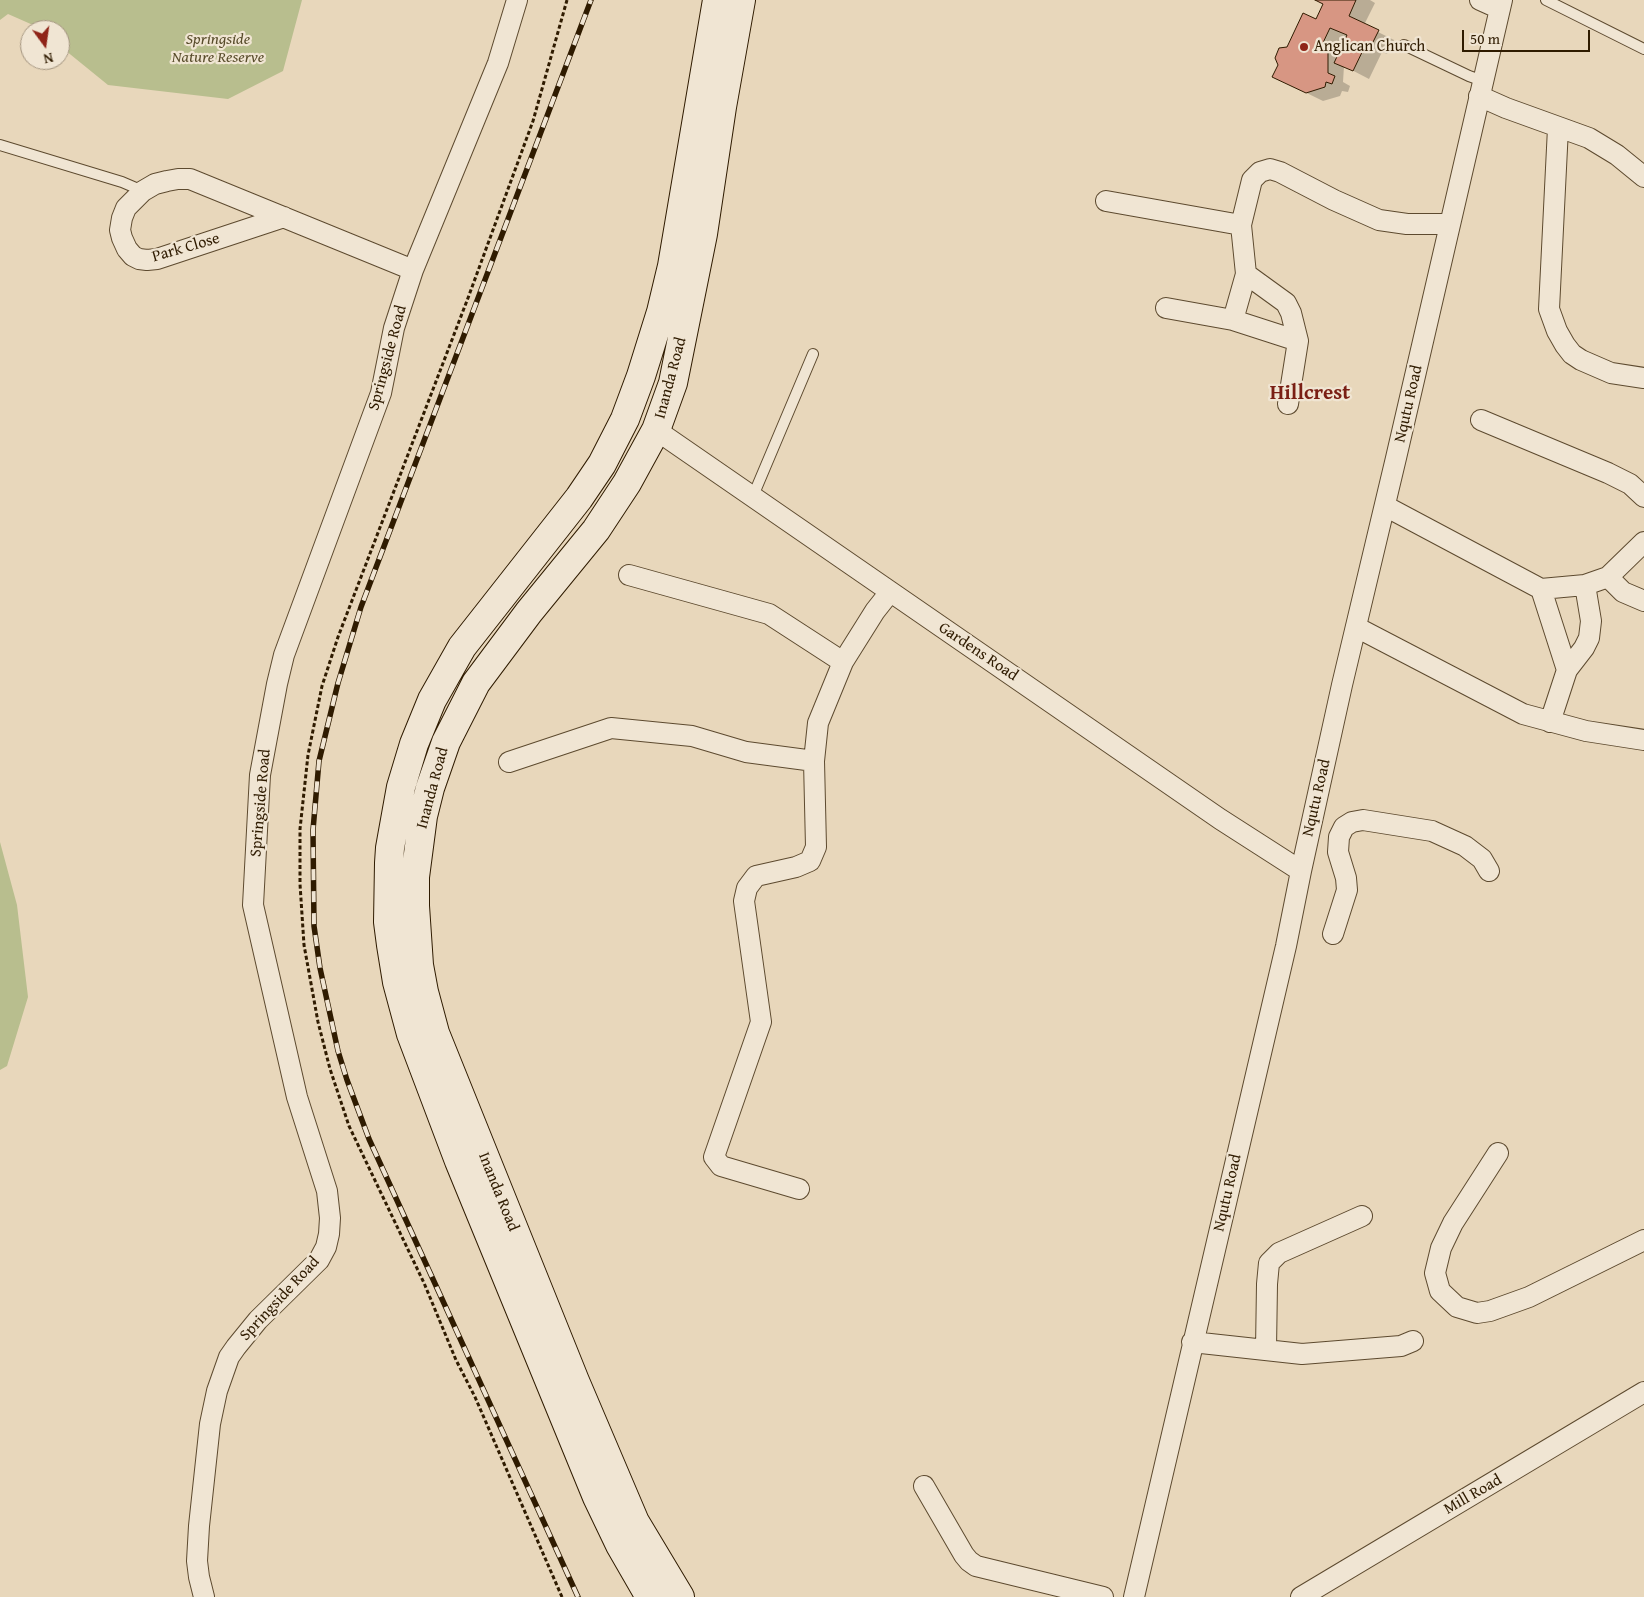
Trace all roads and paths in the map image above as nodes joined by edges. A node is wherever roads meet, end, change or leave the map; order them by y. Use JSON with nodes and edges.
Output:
{"nodes":[{"id":1,"x":518,"y":0,"type":"edge"},
{"id":2,"x":717,"y":0,"type":"edge"},
{"id":3,"x":741,"y":0,"type":"edge"},
{"id":4,"x":1480,"y":0,"type":"edge"},
{"id":5,"x":1546,"y":0,"type":"edge"},
{"id":6,"x":1501,"y":5,"type":"edge"},
{"id":7,"x":1404,"y":45,"type":"dead end"},
{"id":8,"x":1644,"y":49,"type":"edge"},
{"id":9,"x":1481,"y":88,"type":"junction"},
{"id":10,"x":1558,"y":128,"type":"junction"},
{"id":11,"x":0,"y":145,"type":"edge"},
{"id":12,"x":1644,"y":177,"type":"edge"},
{"id":13,"x":143,"y":191,"type":"junction"},
{"id":14,"x":1106,"y":200,"type":"dead end"},
{"id":15,"x":284,"y":217,"type":"junction"},
{"id":16,"x":1450,"y":224,"type":"junction"},
{"id":17,"x":1241,"y":225,"type":"junction"},
{"id":18,"x":413,"y":270,"type":"junction"},
{"id":19,"x":1246,"y":274,"type":"junction"},
{"id":20,"x":1166,"y":308,"type":"dead end"},
{"id":21,"x":1233,"y":320,"type":"junction"},
{"id":22,"x":1298,"y":341,"type":"junction"},
{"id":23,"x":813,"y":354,"type":"dead end"},
{"id":24,"x":1644,"y":378,"type":"edge"},
{"id":25,"x":1288,"y":404,"type":"dead end"},
{"id":26,"x":1481,"y":420,"type":"dead end"},
{"id":27,"x":656,"y":430,"type":"junction"},
{"id":28,"x":753,"y":496,"type":"junction"},
{"id":29,"x":1644,"y":497,"type":"edge"},
{"id":30,"x":1385,"y":506,"type":"junction"},
{"id":31,"x":1644,"y":542,"type":"edge"},
{"id":32,"x":629,"y":575,"type":"dead end"},
{"id":33,"x":1608,"y":577,"type":"junction"},
{"id":34,"x":1585,"y":584,"type":"junction"},
{"id":35,"x":1541,"y":588,"type":"junction"},
{"id":36,"x":890,"y":592,"type":"junction"},
{"id":37,"x":1644,"y":601,"type":"edge"},
{"id":38,"x":1356,"y":627,"type":"junction"},
{"id":39,"x":843,"y":662,"type":"junction"},
{"id":40,"x":1567,"y":670,"type":"junction"},
{"id":41,"x":1550,"y":722,"type":"junction"},
{"id":42,"x":1644,"y":740,"type":"edge"},
{"id":43,"x":814,"y":761,"type":"junction"},
{"id":44,"x":509,"y":762,"type":"dead end"},
{"id":45,"x":1312,"y":822,"type":"junction"},
{"id":46,"x":1335,"y":835,"type":"junction"},
{"id":47,"x":1301,"y":871,"type":"junction"},
{"id":48,"x":1489,"y":871,"type":"dead end"},
{"id":49,"x":1333,"y":934,"type":"dead end"},
{"id":50,"x":1498,"y":1153,"type":"dead end"},
{"id":51,"x":799,"y":1189,"type":"dead end"},
{"id":52,"x":1362,"y":1216,"type":"dead end"},
{"id":53,"x":1644,"y":1240,"type":"edge"},
{"id":54,"x":1413,"y":1341,"type":"dead end"},
{"id":55,"x":1192,"y":1342,"type":"junction"},
{"id":56,"x":1266,"y":1349,"type":"junction"},
{"id":57,"x":1644,"y":1392,"type":"edge"},
{"id":58,"x":924,"y":1486,"type":"dead end"},
{"id":59,"x":204,"y":1597,"type":"edge"},
{"id":60,"x":650,"y":1597,"type":"edge"},
{"id":61,"x":680,"y":1597,"type":"edge"},
{"id":62,"x":1103,"y":1597,"type":"edge"},
{"id":63,"x":1134,"y":1597,"type":"edge"},
{"id":64,"x":1301,"y":1597,"type":"edge"}],
"edges":[{"from":1,"to":18,"type":"street","name":"Springside Road"},
{"from":2,"to":60,"type":"main road","name":"Inanda Road"},
{"from":3,"to":27,"type":"main road","name":"Inanda Road"},
{"from":4,"to":6,"type":"street"},
{"from":5,"to":8,"type":"lane"},
{"from":6,"to":9,"type":"street","name":"Nqutu Road"},
{"from":7,"to":9,"type":"lane"},
{"from":9,"to":10,"type":"street"},
{"from":9,"to":16,"type":"street","name":"Nqutu Road"},
{"from":10,"to":12,"type":"street"},
{"from":10,"to":24,"type":"street"},
{"from":11,"to":13,"type":"lane"},
{"from":13,"to":15,"type":"street","name":"Park Close"},
{"from":13,"to":15,"type":"street","name":"Park Close"},
{"from":14,"to":17,"type":"street"},
{"from":15,"to":18,"type":"street","name":"Park Close"},
{"from":16,"to":17,"type":"street"},
{"from":16,"to":30,"type":"street","name":"Nqutu Road"},
{"from":17,"to":19,"type":"street"},
{"from":18,"to":59,"type":"street","name":"Springside Road"},
{"from":19,"to":21,"type":"street"},
{"from":19,"to":22,"type":"street"},
{"from":20,"to":21,"type":"street"},
{"from":21,"to":22,"type":"street"},
{"from":22,"to":25,"type":"street"},
{"from":23,"to":28,"type":"lane"},
{"from":26,"to":29,"type":"street"},
{"from":27,"to":28,"type":"street","name":"Gardens Road"},
{"from":27,"to":61,"type":"main road","name":"Inanda Road"},
{"from":28,"to":36,"type":"street","name":"Gardens Road"},
{"from":30,"to":35,"type":"street"},
{"from":30,"to":38,"type":"street","name":"Nqutu Road"},
{"from":31,"to":33,"type":"street"},
{"from":32,"to":39,"type":"street"},
{"from":33,"to":34,"type":"street"},
{"from":33,"to":37,"type":"street"},
{"from":34,"to":35,"type":"street"},
{"from":34,"to":40,"type":"street"},
{"from":35,"to":40,"type":"street"},
{"from":36,"to":39,"type":"street"},
{"from":36,"to":47,"type":"street","name":"Gardens Road"},
{"from":38,"to":41,"type":"street"},
{"from":38,"to":45,"type":"street","name":"Nqutu Road"},
{"from":39,"to":43,"type":"street"},
{"from":40,"to":41,"type":"street"},
{"from":41,"to":42,"type":"street"},
{"from":43,"to":44,"type":"street"},
{"from":43,"to":51,"type":"street"},
{"from":45,"to":46,"type":"street"},
{"from":45,"to":47,"type":"street","name":"Nqutu Road"},
{"from":46,"to":48,"type":"street"},
{"from":46,"to":49,"type":"street"},
{"from":47,"to":55,"type":"street","name":"Nqutu Road"},
{"from":50,"to":53,"type":"street"},
{"from":52,"to":56,"type":"street"},
{"from":54,"to":56,"type":"street"},
{"from":55,"to":56,"type":"street"},
{"from":55,"to":63,"type":"street","name":"Nqutu Road"},
{"from":57,"to":64,"type":"street","name":"Mill Road"},
{"from":58,"to":62,"type":"street"}]}
